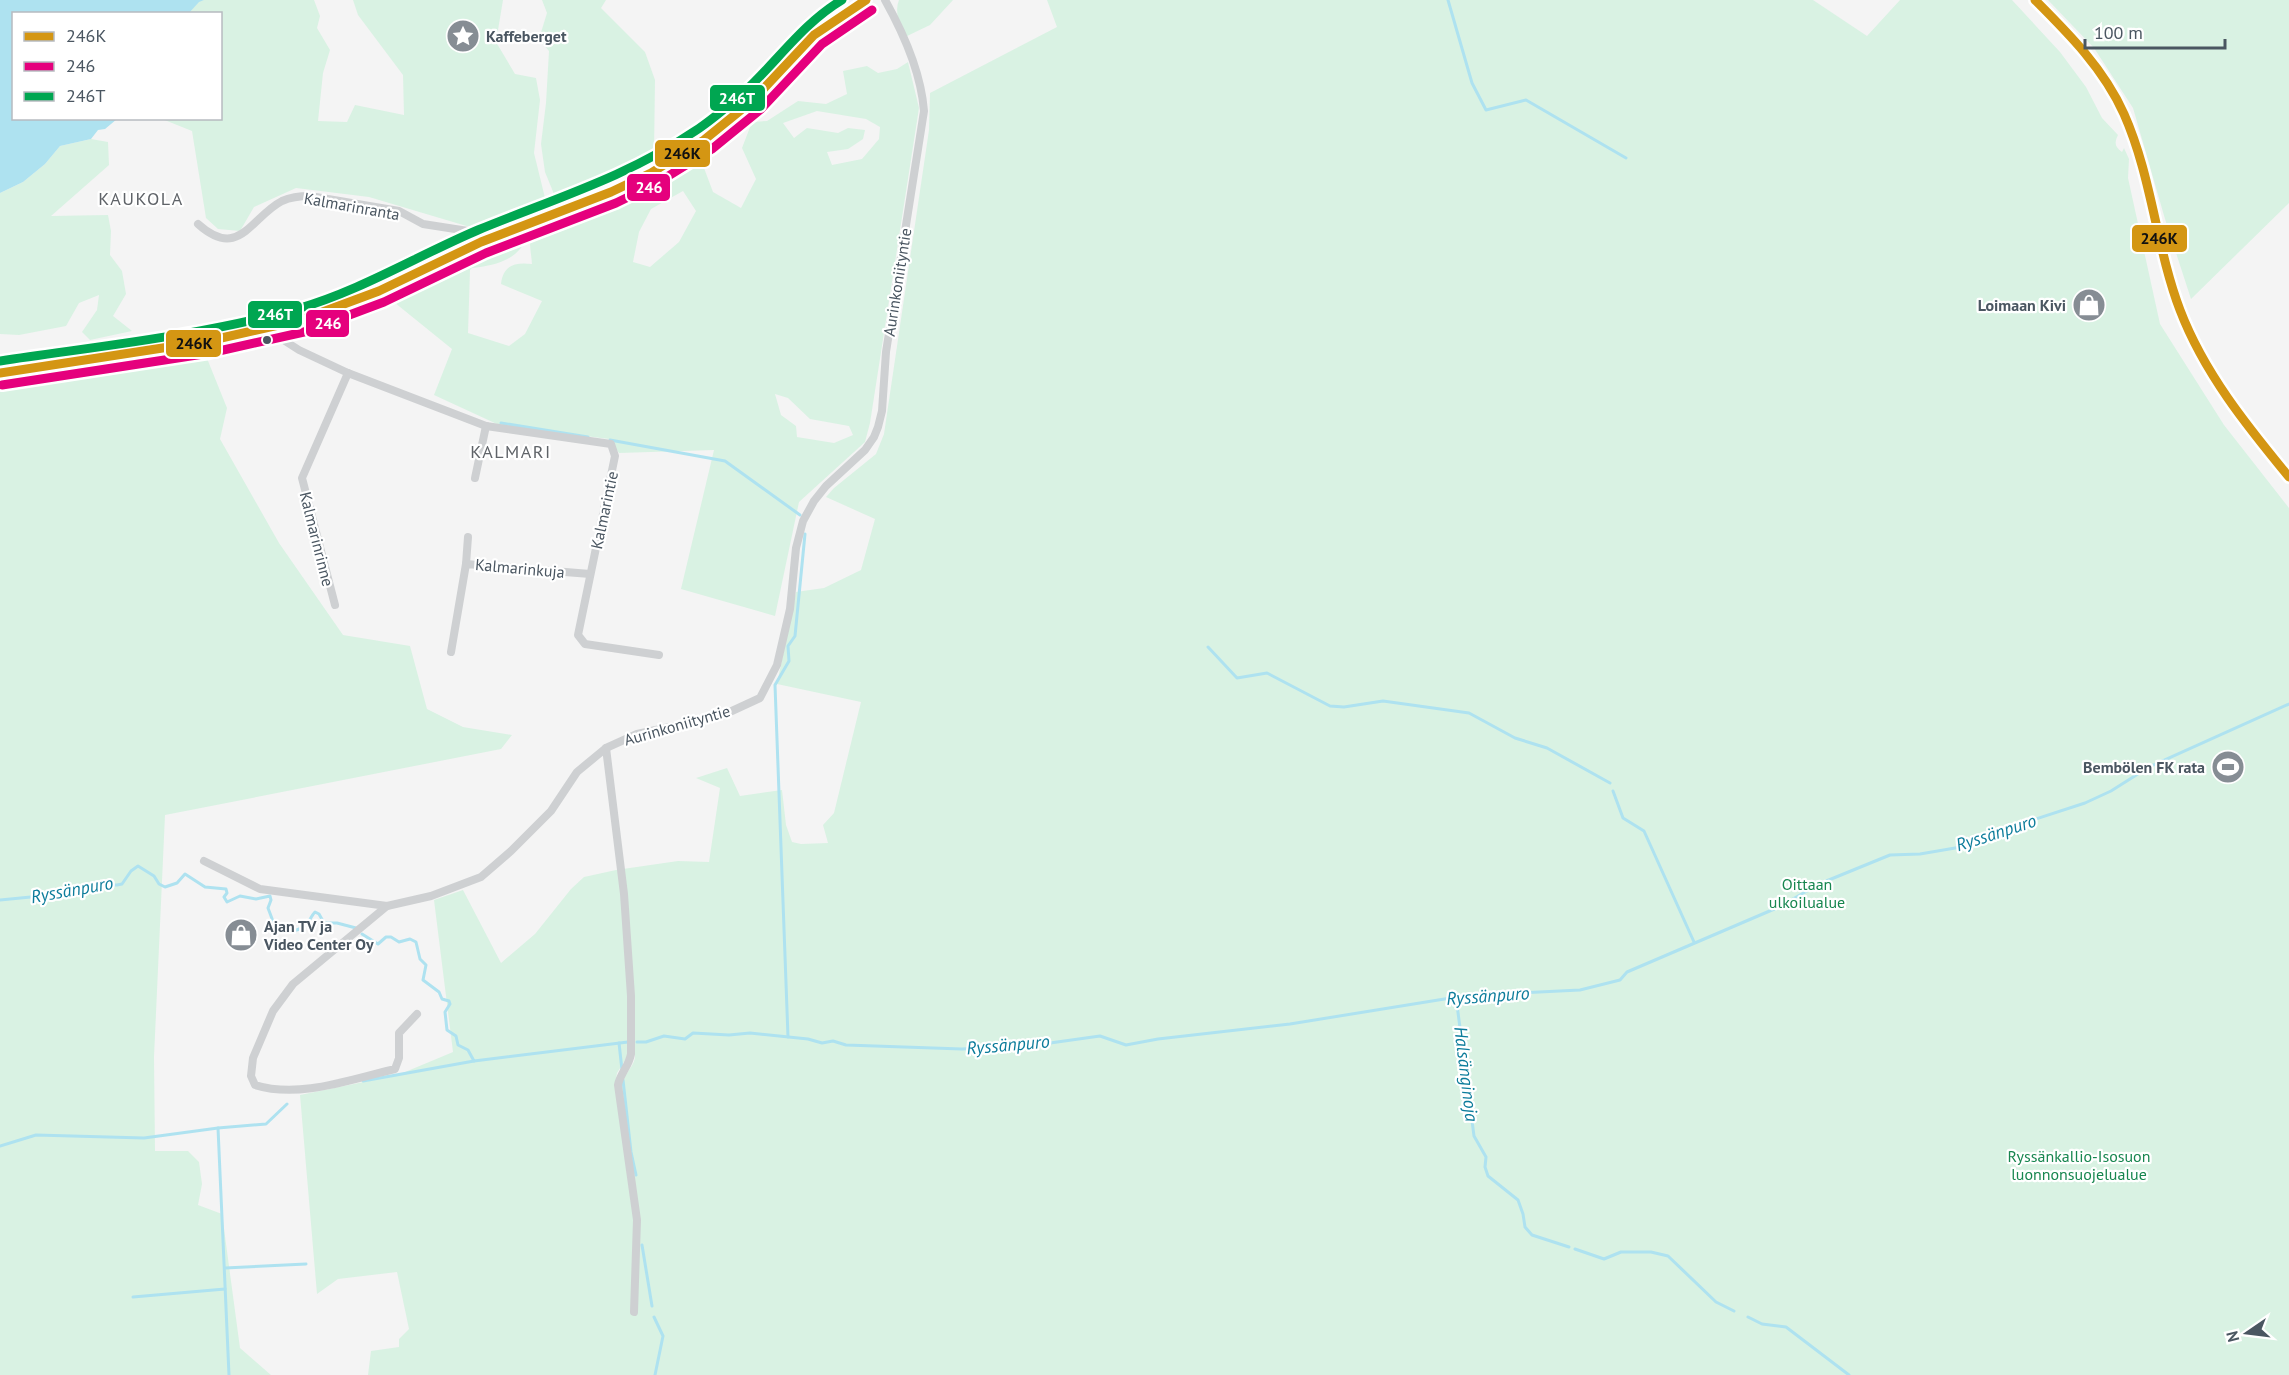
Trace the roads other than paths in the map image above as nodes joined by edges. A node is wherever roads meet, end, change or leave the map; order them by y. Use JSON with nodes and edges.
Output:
{"nodes":[{"id":1,"x":866,"y":0,"type":"edge"},
{"id":2,"x":885,"y":0,"type":"edge"},
{"id":3,"x":2035,"y":0,"type":"edge"},
{"id":4,"x":198,"y":224,"type":"dead end"},
{"id":5,"x":481,"y":242,"type":"junction"},
{"id":6,"x":277,"y":326,"type":"junction"},
{"id":7,"x":0,"y":373,"type":"edge"},
{"id":8,"x":348,"y":373,"type":"junction"},
{"id":9,"x":486,"y":426,"type":"junction"},
{"id":10,"x":2289,"y":477,"type":"edge"},
{"id":11,"x":475,"y":478,"type":"dead end"},
{"id":12,"x":468,"y":537,"type":"dead end"},
{"id":13,"x":466,"y":564,"type":"junction"},
{"id":14,"x":590,"y":574,"type":"junction"},
{"id":15,"x":335,"y":605,"type":"dead end"},
{"id":16,"x":451,"y":651,"type":"dead end"},
{"id":17,"x":659,"y":655,"type":"dead end"},
{"id":18,"x":606,"y":748,"type":"junction"},
{"id":19,"x":204,"y":861,"type":"dead end"},
{"id":20,"x":387,"y":906,"type":"junction"},
{"id":21,"x":417,"y":1014,"type":"dead end"},
{"id":22,"x":634,"y":1312,"type":"dead end"}],
"edges":[{"from":1,"to":5,"type":"main road"},
{"from":2,"to":18,"type":"street","name":"Aurinkoniityntie"},
{"from":3,"to":10,"type":"street"},
{"from":4,"to":5,"type":"street","name":"Kalmarinranta"},
{"from":5,"to":6,"type":"main road"},
{"from":6,"to":7,"type":"main road"},
{"from":6,"to":8,"type":"street","name":"Kalmarintie"},
{"from":8,"to":9,"type":"street","name":"Kalmarintie"},
{"from":8,"to":15,"type":"street","name":"Kalmarinrinne"},
{"from":9,"to":11,"type":"street"},
{"from":9,"to":14,"type":"street","name":"Kalmarintie"},
{"from":12,"to":13,"type":"street"},
{"from":13,"to":14,"type":"street","name":"Kalmarinkuja"},
{"from":13,"to":16,"type":"street","name":"Kalmarinkuja"},
{"from":14,"to":17,"type":"street","name":"Kalmarintie"},
{"from":18,"to":20,"type":"street","name":"Aurinkoniityntie"},
{"from":18,"to":22,"type":"street"},
{"from":19,"to":20,"type":"street"},
{"from":20,"to":21,"type":"street","name":"Aurinkoniityntie"}]}
